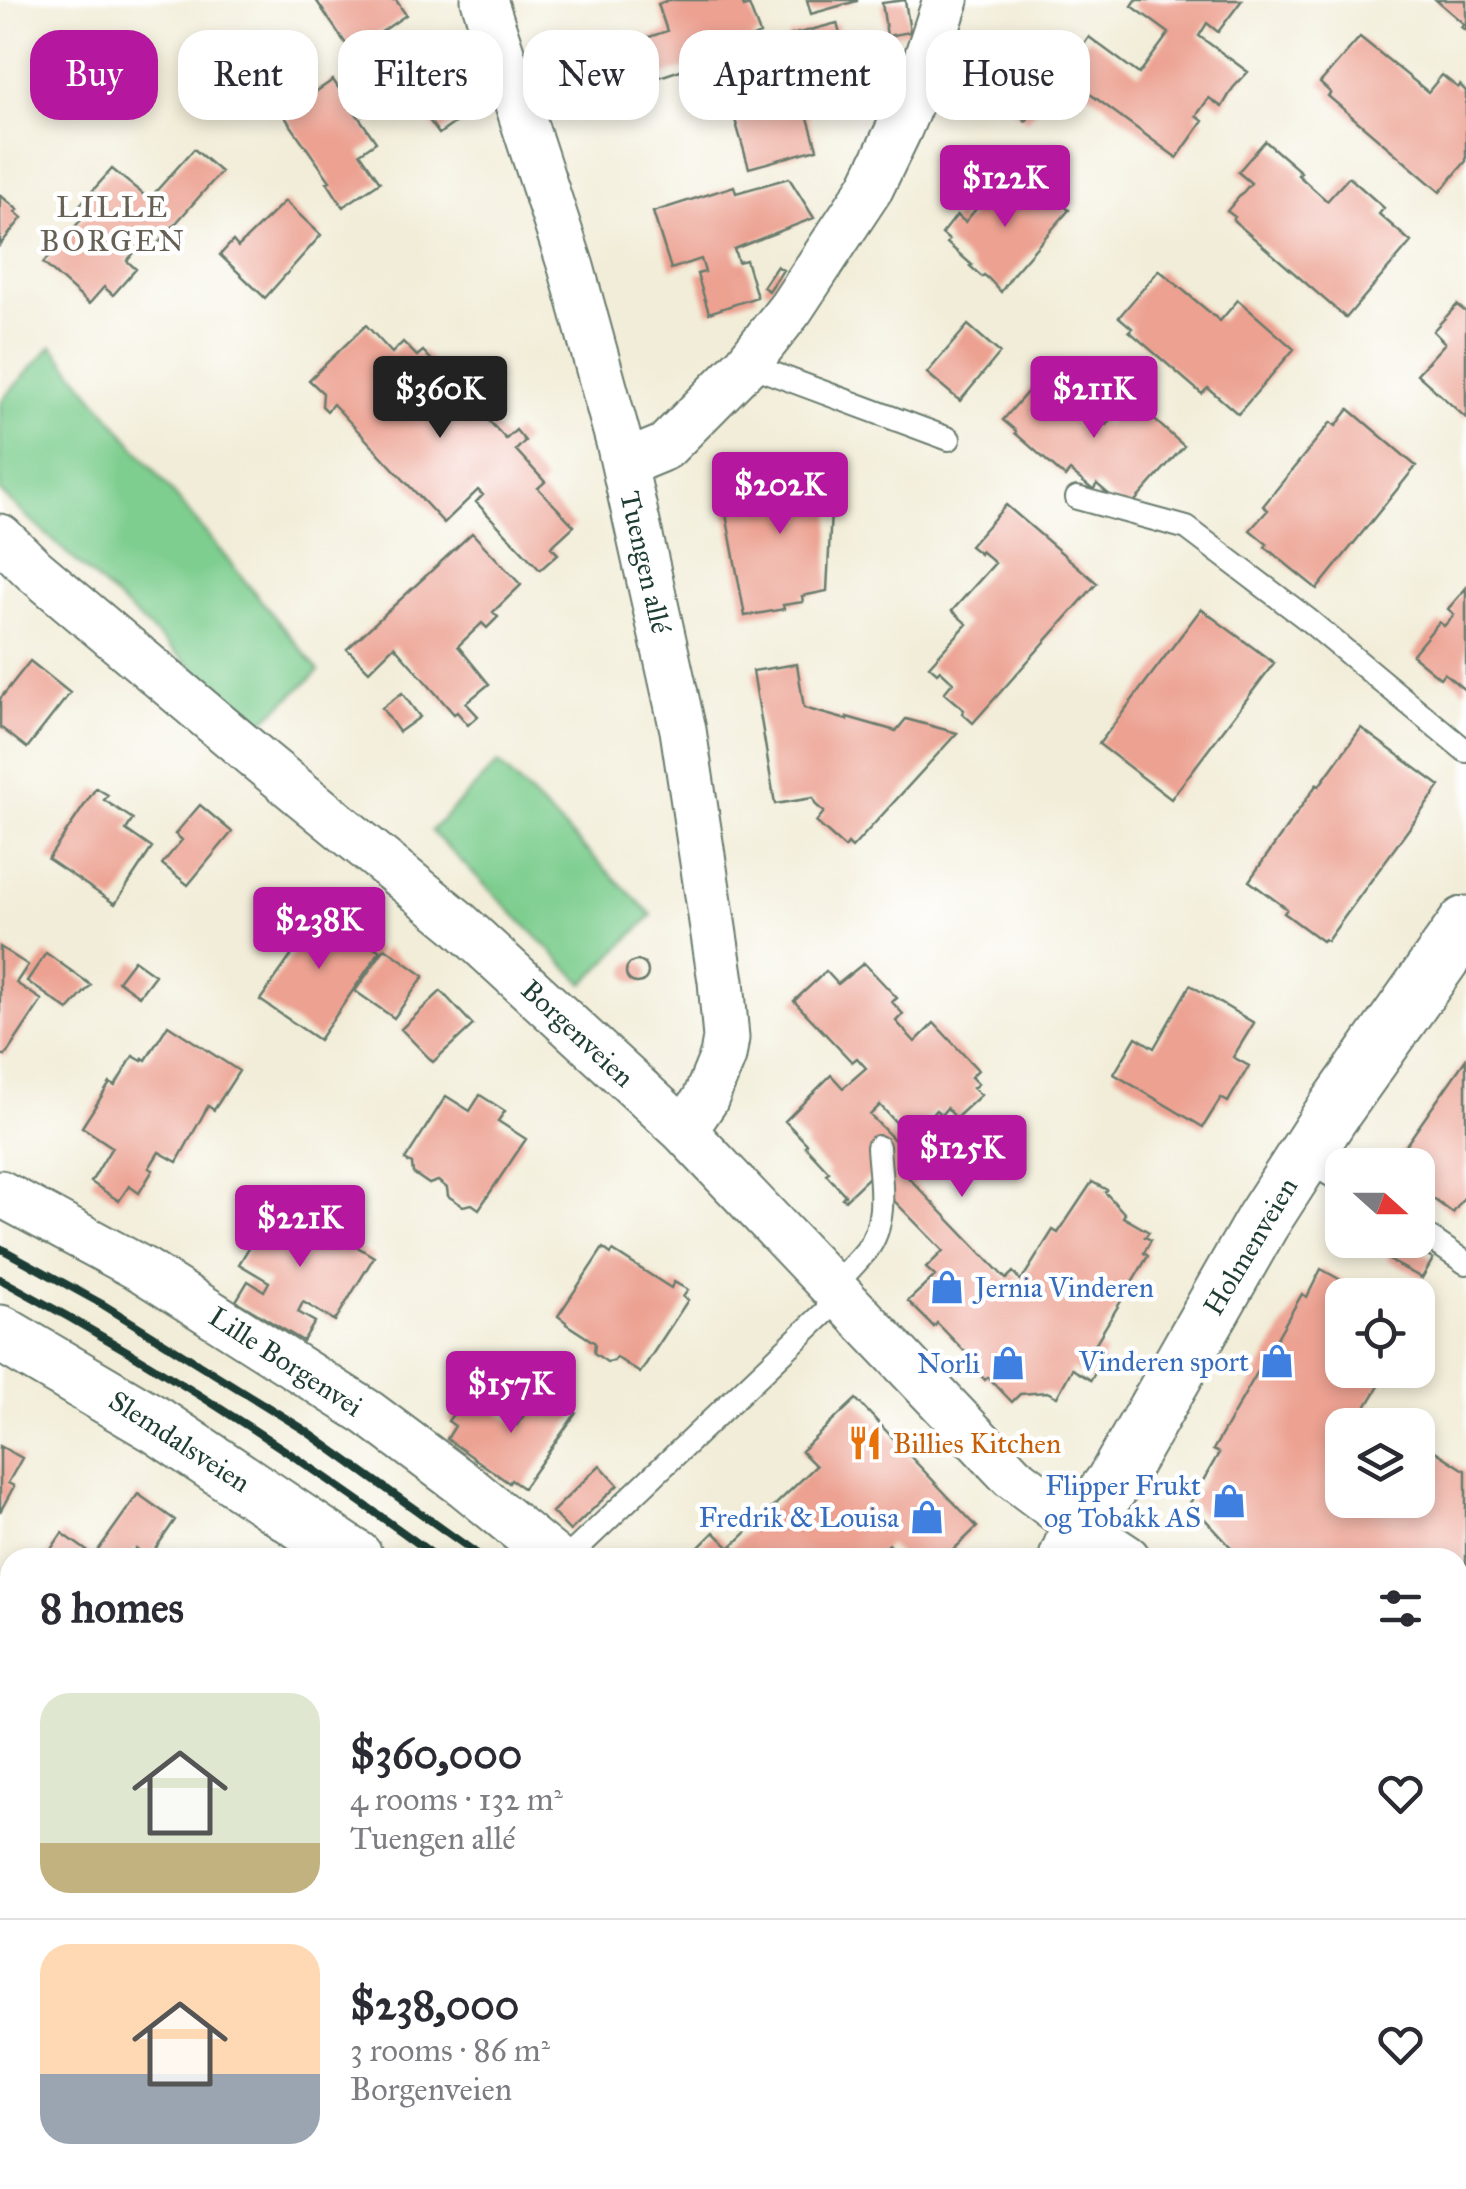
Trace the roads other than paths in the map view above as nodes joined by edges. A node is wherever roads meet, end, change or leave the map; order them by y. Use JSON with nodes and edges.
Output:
{"nodes":[{"id":1,"x":484,"y":0,"type":"edge"},
{"id":2,"x":946,"y":0,"type":"edge"},
{"id":3,"x":747,"y":364,"type":"junction"},
{"id":4,"x":950,"y":439,"type":"dead end"},
{"id":5,"x":624,"y":464,"type":"junction"},
{"id":6,"x":1077,"y":498,"type":"dead end"},
{"id":7,"x":0,"y":537,"type":"edge"},
{"id":8,"x":1466,"y":752,"type":"edge"},
{"id":9,"x":1466,"y":924,"type":"edge"},
{"id":10,"x":684,"y":1131,"type":"junction"},
{"id":11,"x":878,"y":1147,"type":"dead end"},
{"id":12,"x":1323,"y":1170,"type":"edge"},
{"id":13,"x":0,"y":1193,"type":"edge"},
{"id":14,"x":1435,"y":1242,"type":"edge"},
{"id":15,"x":1466,"y":1263,"type":"edge"},
{"id":16,"x":837,"y":1292,"type":"junction"},
{"id":17,"x":0,"y":1333,"type":"edge"},
{"id":18,"x":1073,"y":1542,"type":"edge"},
{"id":19,"x":340,"y":1548,"type":"edge"},
{"id":20,"x":542,"y":1548,"type":"edge"},
{"id":21,"x":577,"y":1548,"type":"edge"}],
"edges":[{"from":1,"to":5,"type":"street","name":"Tuengen allé"},
{"from":2,"to":3,"type":"street"},
{"from":3,"to":4,"type":"lane"},
{"from":3,"to":5,"type":"street"},
{"from":5,"to":10,"type":"street","name":"Tuengen allé"},
{"from":6,"to":8,"type":"lane"},
{"from":7,"to":10,"type":"street","name":"Borgenveien"},
{"from":9,"to":12,"type":"street","name":"Holmenveien"},
{"from":10,"to":16,"type":"street","name":"Borgenveien"},
{"from":11,"to":16,"type":"lane"},
{"from":12,"to":18,"type":"street","name":"Holmenveien"},
{"from":13,"to":20,"type":"street","name":"Lille Borgenvei"},
{"from":14,"to":15,"type":"lane"},
{"from":16,"to":18,"type":"street","name":"Borgenveien"},
{"from":16,"to":21,"type":"lane"},
{"from":17,"to":19,"type":"street","name":"Slemdalsveien"}]}
